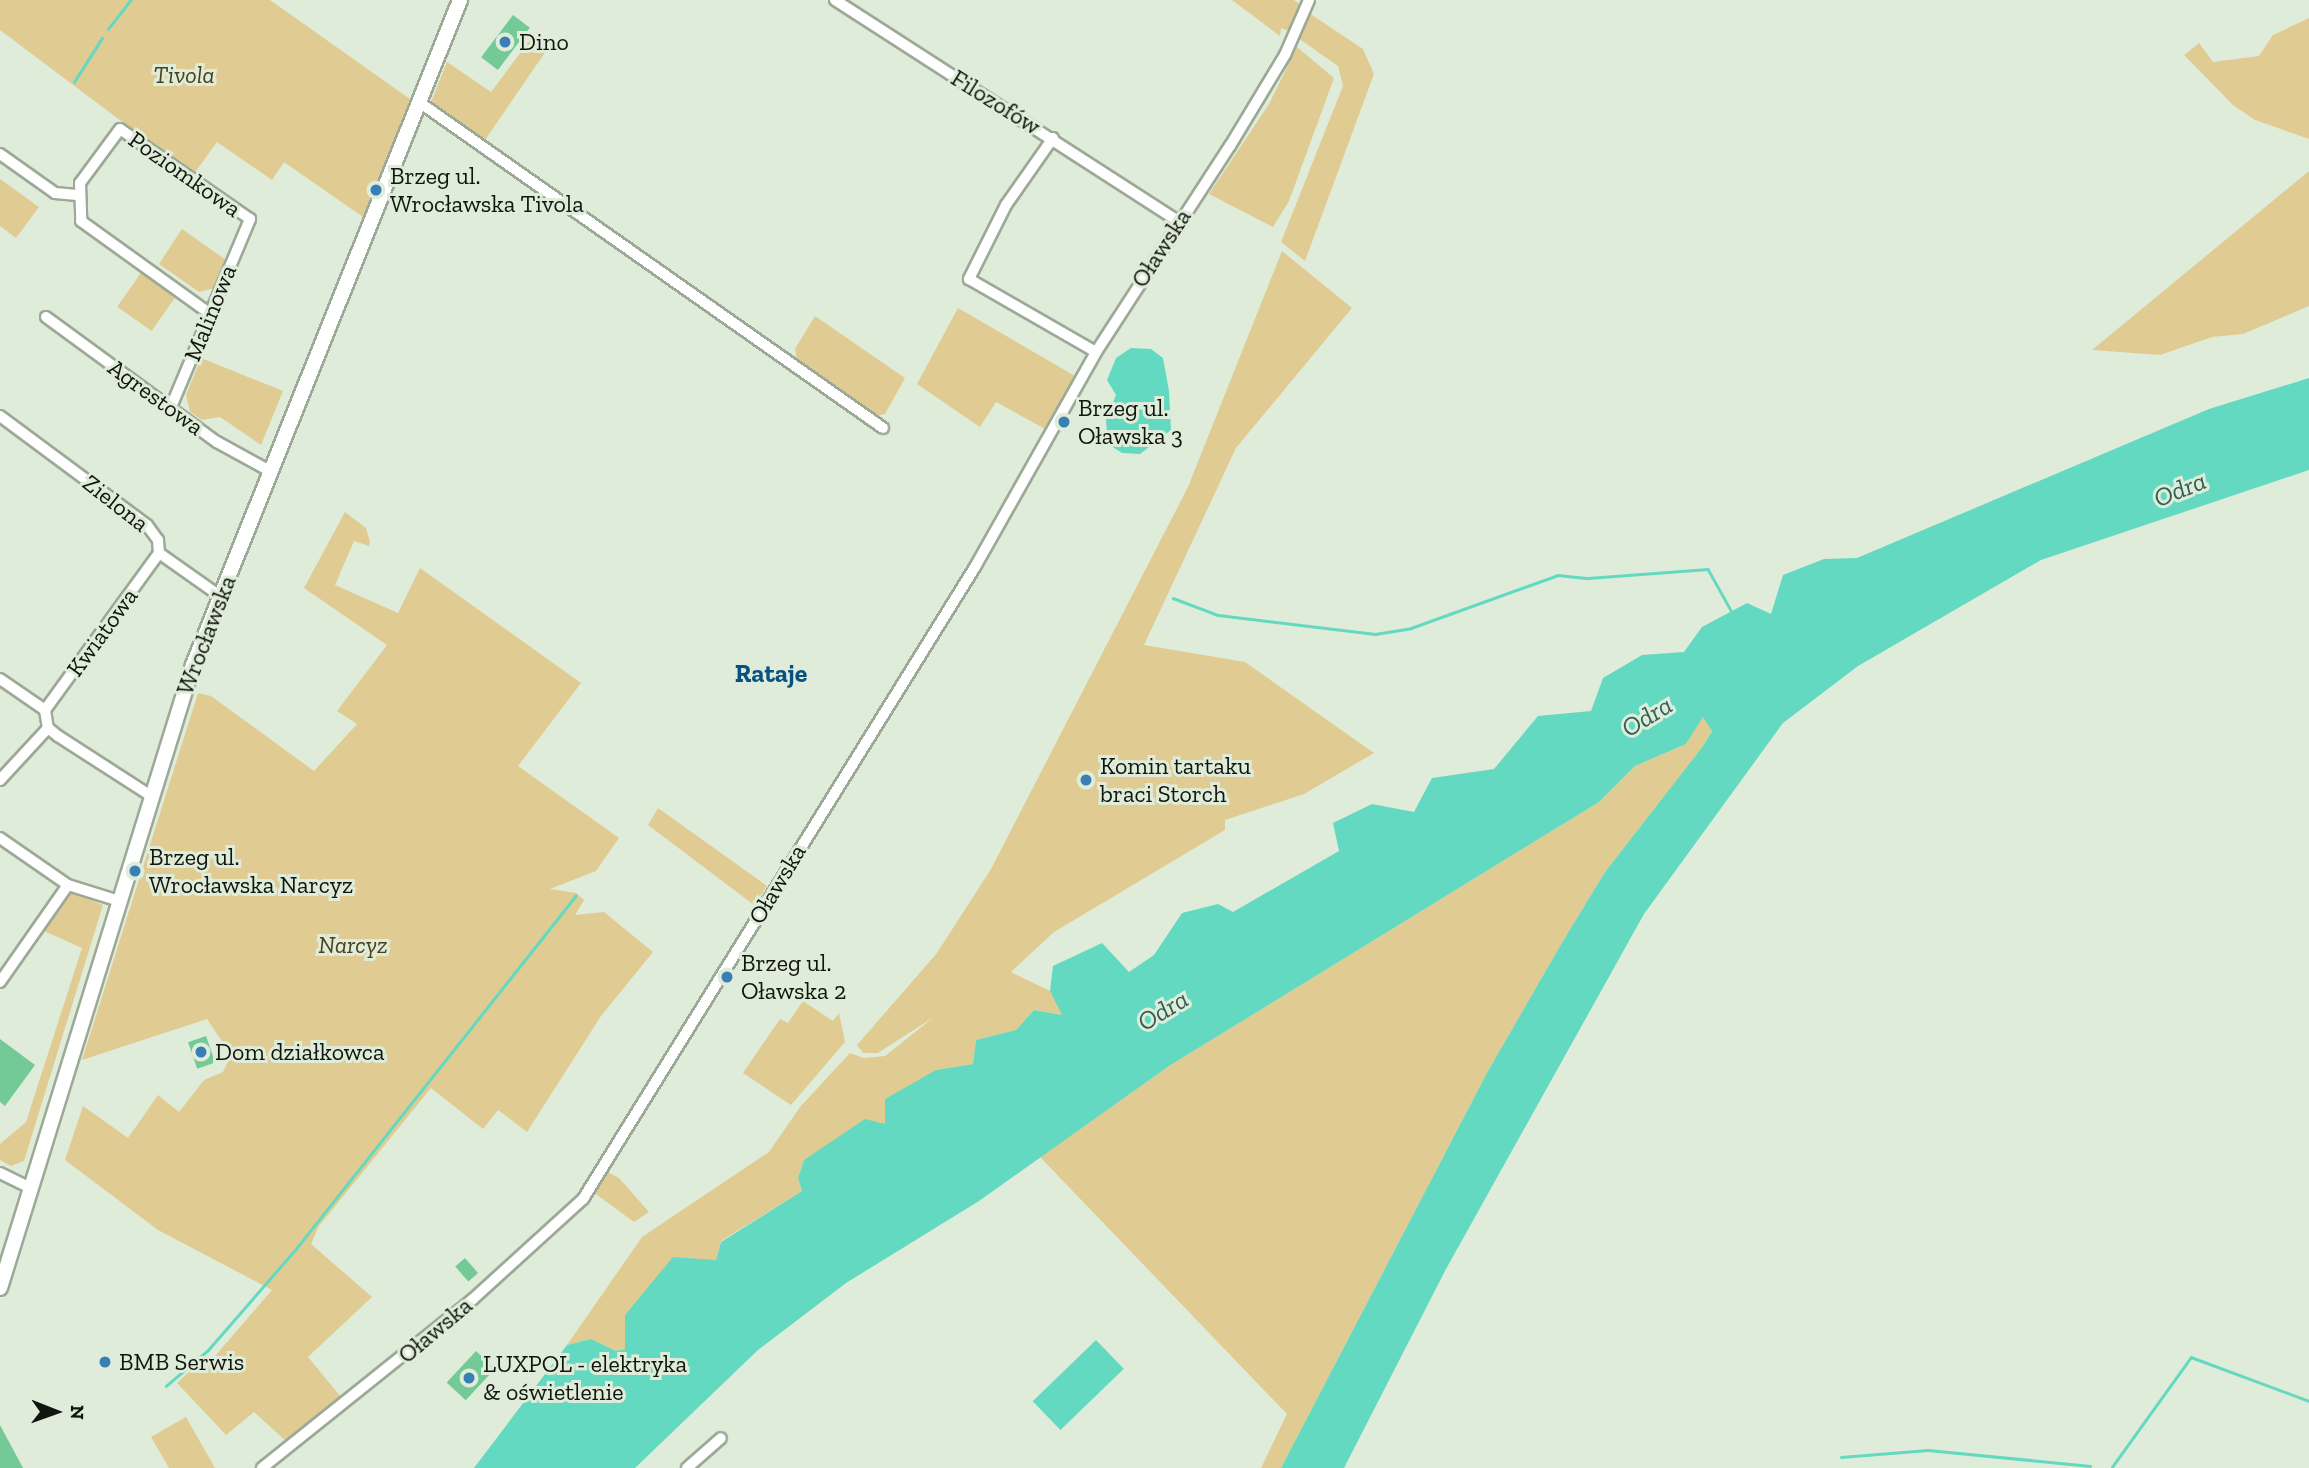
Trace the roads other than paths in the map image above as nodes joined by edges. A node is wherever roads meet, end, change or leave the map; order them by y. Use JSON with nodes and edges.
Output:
{"nodes":[{"id":1,"x":460,"y":0,"type":"edge"},
{"id":2,"x":835,"y":0,"type":"edge"},
{"id":3,"x":1309,"y":0,"type":"edge"},
{"id":4,"x":419,"y":102,"type":"junction"},
{"id":5,"x":1053,"y":138,"type":"junction"},
{"id":6,"x":0,"y":154,"type":"edge"},
{"id":7,"x":76,"y":195,"type":"junction"},
{"id":8,"x":250,"y":219,"type":"joint"},
{"id":9,"x":1178,"y":221,"type":"junction"},
{"id":10,"x":209,"y":313,"type":"junction"},
{"id":11,"x":46,"y":317,"type":"dead end"},
{"id":12,"x":1096,"y":352,"type":"junction"},
{"id":13,"x":171,"y":407,"type":"junction"},
{"id":14,"x":0,"y":416,"type":"edge"},
{"id":15,"x":883,"y":428,"type":"dead end"},
{"id":16,"x":270,"y":471,"type":"junction"},
{"id":17,"x":159,"y":553,"type":"junction"},
{"id":18,"x":220,"y":596,"type":"junction"},
{"id":19,"x":0,"y":679,"type":"edge"},
{"id":20,"x":45,"y":710,"type":"junction"},
{"id":21,"x":48,"y":728,"type":"junction"},
{"id":22,"x":0,"y":780,"type":"edge"},
{"id":23,"x":151,"y":796,"type":"junction"},
{"id":24,"x":0,"y":838,"type":"edge"},
{"id":25,"x":68,"y":885,"type":"junction"},
{"id":26,"x":119,"y":901,"type":"junction"},
{"id":27,"x":0,"y":982,"type":"edge"},
{"id":28,"x":0,"y":1173,"type":"edge"},
{"id":29,"x":31,"y":1188,"type":"junction"},
{"id":30,"x":0,"y":1288,"type":"edge"},
{"id":31,"x":721,"y":1438,"type":"dead end"},
{"id":32,"x":262,"y":1468,"type":"edge"},
{"id":33,"x":687,"y":1468,"type":"edge"}],
"edges":[{"from":1,"to":4,"type":"street","name":"Wrocławska"},
{"from":2,"to":5,"type":"street","name":"Filozofów"},
{"from":3,"to":9,"type":"street","name":"Oławska"},
{"from":4,"to":15,"type":"street"},
{"from":4,"to":16,"type":"street","name":"Wrocławska"},
{"from":5,"to":9,"type":"street"},
{"from":5,"to":12,"type":"street","name":"Filozofów"},
{"from":6,"to":7,"type":"street"},
{"from":7,"to":8,"type":"street","name":"Poziomkowa"},
{"from":7,"to":10,"type":"street"},
{"from":8,"to":10,"type":"street","name":"Malinowa"},
{"from":9,"to":12,"type":"street","name":"Oławska"},
{"from":10,"to":13,"type":"street","name":"Malinowa"},
{"from":11,"to":13,"type":"street","name":"Agrestowa"},
{"from":12,"to":32,"type":"street","name":"Oławska"},
{"from":13,"to":16,"type":"street","name":"Agrestowa"},
{"from":14,"to":17,"type":"street","name":"Zielona"},
{"from":16,"to":18,"type":"street","name":"Wrocławska"},
{"from":17,"to":18,"type":"street","name":"Zielona"},
{"from":17,"to":20,"type":"street","name":"Kwiatowa"},
{"from":18,"to":23,"type":"street","name":"Wrocławska"},
{"from":19,"to":20,"type":"street"},
{"from":20,"to":21,"type":"street"},
{"from":21,"to":22,"type":"street"},
{"from":21,"to":23,"type":"street"},
{"from":23,"to":26,"type":"street","name":"Wrocławska"},
{"from":24,"to":25,"type":"street"},
{"from":25,"to":26,"type":"street"},
{"from":25,"to":27,"type":"street"},
{"from":26,"to":29,"type":"street","name":"Wrocławska"},
{"from":28,"to":29,"type":"street"},
{"from":29,"to":30,"type":"street","name":"Wrocławska"},
{"from":31,"to":33,"type":"street"}]}
